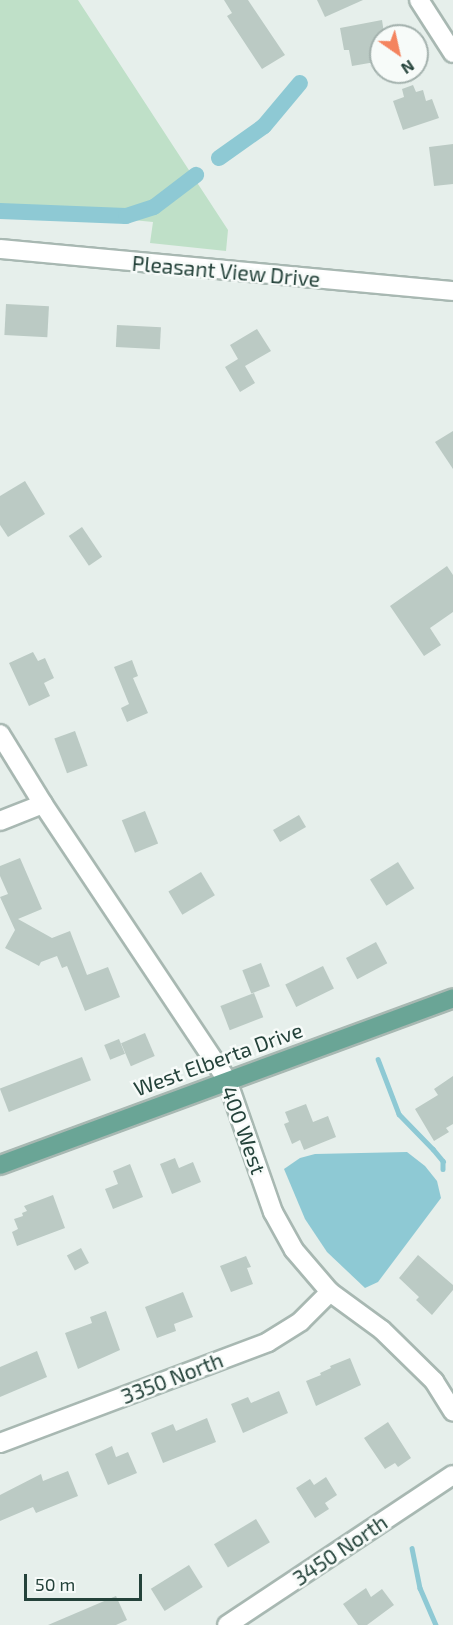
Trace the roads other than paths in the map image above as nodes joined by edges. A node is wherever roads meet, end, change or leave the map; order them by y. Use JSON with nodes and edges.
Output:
{"nodes":[{"id":1,"x":419,"y":0,"type":"edge"},
{"id":2,"x":453,"y":53,"type":"edge"},
{"id":3,"x":0,"y":249,"type":"edge"},
{"id":4,"x":453,"y":291,"type":"edge"},
{"id":5,"x":0,"y":734,"type":"edge"},
{"id":6,"x":43,"y":804,"type":"junction"},
{"id":7,"x":0,"y":821,"type":"edge"},
{"id":8,"x":453,"y":998,"type":"edge"},
{"id":9,"x":227,"y":1080,"type":"junction"},
{"id":10,"x":0,"y":1165,"type":"edge"},
{"id":11,"x":330,"y":1292,"type":"junction"},
{"id":12,"x":453,"y":1412,"type":"edge"},
{"id":13,"x":0,"y":1443,"type":"edge"},
{"id":14,"x":453,"y":1475,"type":"edge"},
{"id":15,"x":227,"y":1625,"type":"edge"}],
"edges":[{"from":1,"to":2,"type":"street"},
{"from":3,"to":4,"type":"street","name":"Pleasant View Drive"},
{"from":5,"to":6,"type":"street","name":"400 West"},
{"from":6,"to":7,"type":"street"},
{"from":6,"to":9,"type":"street","name":"400 West"},
{"from":8,"to":9,"type":"main road","name":"West Elberta Drive"},
{"from":9,"to":10,"type":"main road","name":"West Elberta Drive"},
{"from":9,"to":11,"type":"street","name":"400 West"},
{"from":11,"to":12,"type":"street","name":"400 West"},
{"from":11,"to":13,"type":"street","name":"3350 North"},
{"from":14,"to":15,"type":"street","name":"3450 North"}]}
